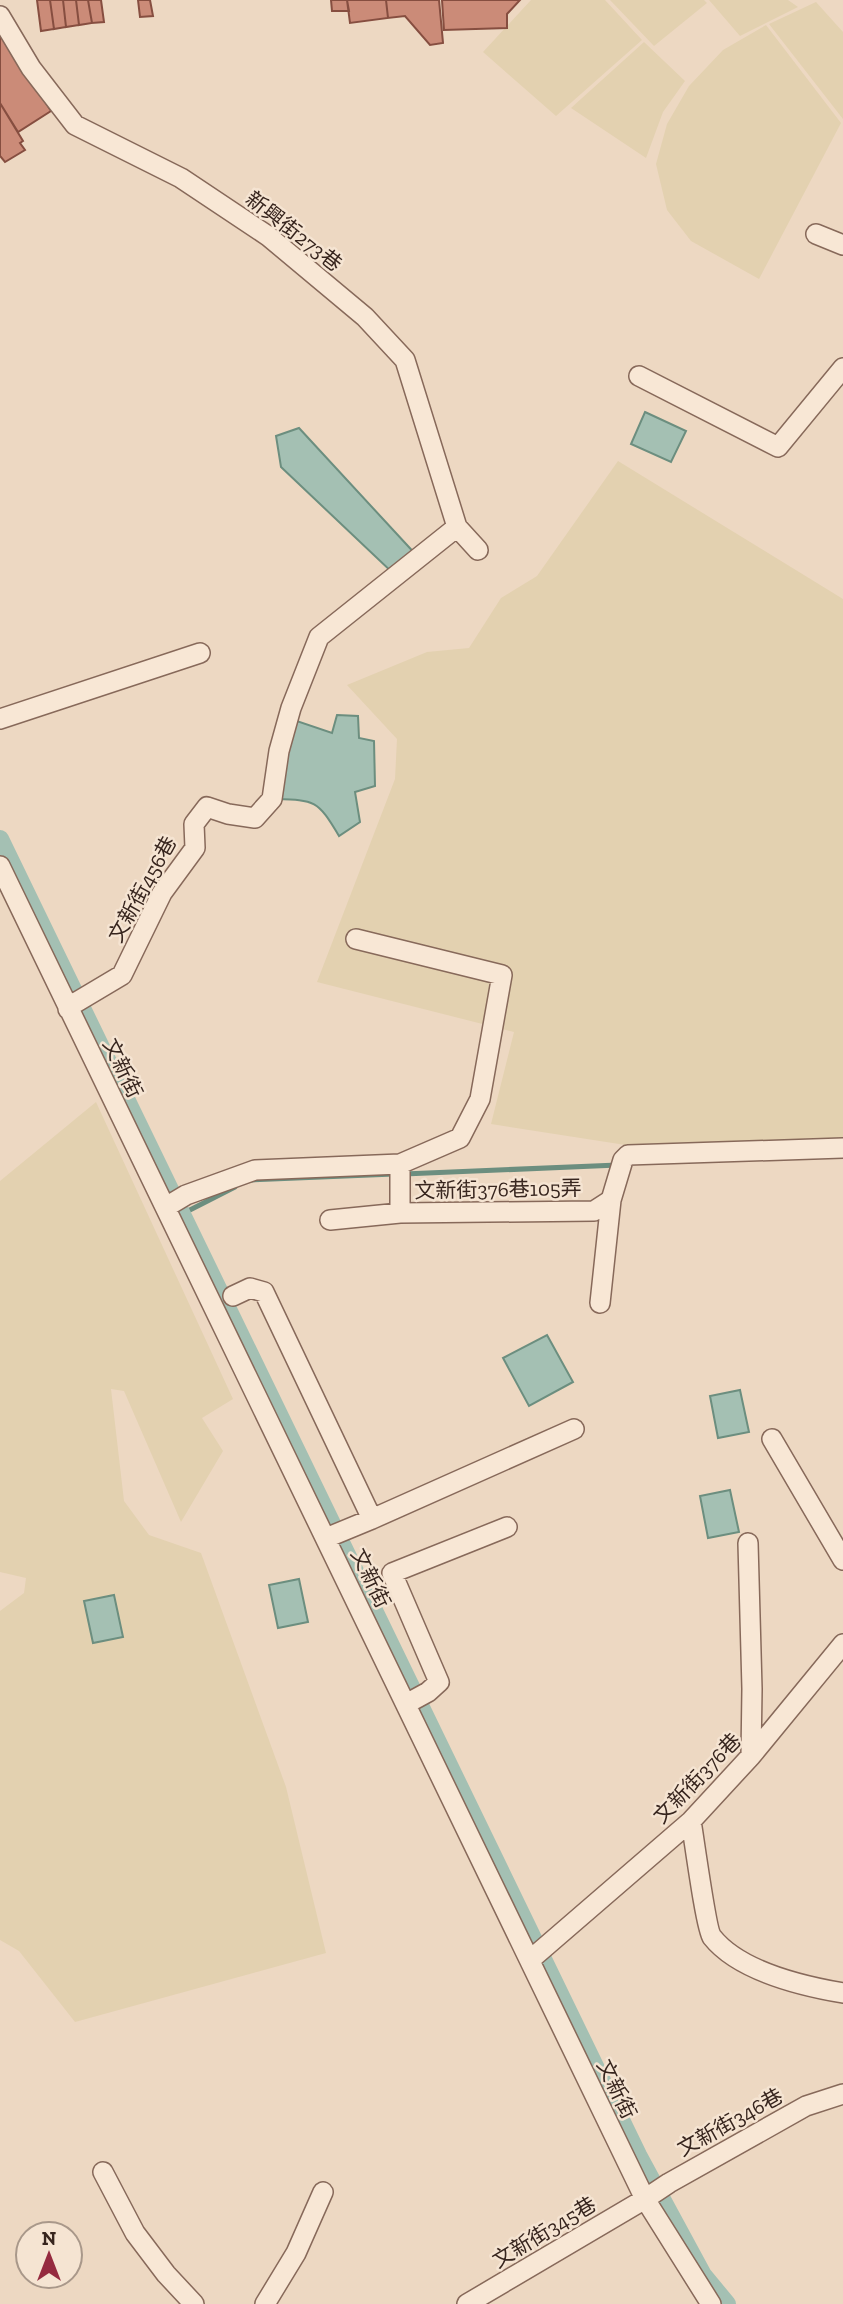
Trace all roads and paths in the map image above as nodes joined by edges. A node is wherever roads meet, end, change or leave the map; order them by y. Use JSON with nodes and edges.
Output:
{"nodes":[{"id":1,"x":0,"y":16,"type":"edge"},
{"id":2,"x":816,"y":234,"type":"dead end"},
{"id":3,"x":843,"y":245,"type":"edge"},
{"id":4,"x":843,"y":369,"type":"edge"},
{"id":5,"x":639,"y":376,"type":"dead end"},
{"id":6,"x":457,"y":527,"type":"junction"},
{"id":7,"x":478,"y":550,"type":"dead end"},
{"id":8,"x":200,"y":653,"type":"dead end"},
{"id":9,"x":0,"y":719,"type":"edge"},
{"id":10,"x":0,"y":866,"type":"edge"},
{"id":11,"x":356,"y":939,"type":"dead end"},
{"id":12,"x":71,"y":1006,"type":"junction"},
{"id":13,"x":843,"y":1148,"type":"edge"},
{"id":14,"x":400,"y":1171,"type":"junction"},
{"id":15,"x":611,"y":1200,"type":"junction"},
{"id":16,"x":175,"y":1201,"type":"junction"},
{"id":17,"x":400,"y":1213,"type":"junction"},
{"id":18,"x":330,"y":1220,"type":"dead end"},
{"id":19,"x":233,"y":1296,"type":"dead end"},
{"id":20,"x":600,"y":1303,"type":"dead end"},
{"id":21,"x":574,"y":1429,"type":"dead end"},
{"id":22,"x":772,"y":1439,"type":"dead end"},
{"id":23,"x":372,"y":1519,"type":"junction"},
{"id":24,"x":507,"y":1527,"type":"dead end"},
{"id":25,"x":336,"y":1533,"type":"junction"},
{"id":26,"x":748,"y":1544,"type":"dead end"},
{"id":27,"x":843,"y":1560,"type":"edge"},
{"id":28,"x":843,"y":1644,"type":"edge"},
{"id":29,"x":415,"y":1699,"type":"junction"},
{"id":30,"x":751,"y":1756,"type":"junction"},
{"id":31,"x":691,"y":1821,"type":"junction"},
{"id":32,"x":530,"y":1959,"type":"junction"},
{"id":33,"x":843,"y":1993,"type":"edge"},
{"id":34,"x":843,"y":2094,"type":"edge"},
{"id":35,"x":103,"y":2172,"type":"dead end"},
{"id":36,"x":323,"y":2192,"type":"dead end"},
{"id":37,"x":655,"y":2192,"type":"junction"},
{"id":38,"x":194,"y":2304,"type":"edge"},
{"id":39,"x":265,"y":2304,"type":"edge"},
{"id":40,"x":467,"y":2304,"type":"edge"},
{"id":41,"x":711,"y":2304,"type":"edge"}],
"edges":[{"from":1,"to":6,"type":"street","name":"新興街273巷"},
{"from":2,"to":3,"type":"street"},
{"from":4,"to":5,"type":"street"},
{"from":6,"to":7,"type":"street","name":"新興街273巷"},
{"from":6,"to":12,"type":"street","name":"文新街456巷"},
{"from":8,"to":9,"type":"street"},
{"from":10,"to":12,"type":"street","name":"文新街"},
{"from":11,"to":14,"type":"street"},
{"from":12,"to":16,"type":"street","name":"文新街"},
{"from":13,"to":15,"type":"street","name":"文新街376巷105弄"},
{"from":14,"to":16,"type":"street"},
{"from":14,"to":17,"type":"street"},
{"from":15,"to":17,"type":"street","name":"文新街376巷105弄"},
{"from":15,"to":20,"type":"street"},
{"from":16,"to":25,"type":"street","name":"文新街"},
{"from":17,"to":18,"type":"street","name":"文新街376巷105弄"},
{"from":19,"to":23,"type":"street"},
{"from":21,"to":23,"type":"street"},
{"from":22,"to":27,"type":"street"},
{"from":23,"to":25,"type":"street"},
{"from":24,"to":29,"type":"street"},
{"from":25,"to":29,"type":"street","name":"文新街"},
{"from":26,"to":30,"type":"street"},
{"from":28,"to":30,"type":"street","name":"文新街376巷"},
{"from":29,"to":32,"type":"street","name":"文新街"},
{"from":30,"to":31,"type":"street","name":"文新街376巷"},
{"from":31,"to":32,"type":"street","name":"文新街376巷"},
{"from":31,"to":33,"type":"street"},
{"from":32,"to":37,"type":"street","name":"文新街"},
{"from":34,"to":37,"type":"street","name":"文新街346巷"},
{"from":35,"to":38,"type":"street"},
{"from":36,"to":39,"type":"street"},
{"from":37,"to":40,"type":"street","name":"文新街345巷"},
{"from":37,"to":41,"type":"street","name":"文新街"}]}
